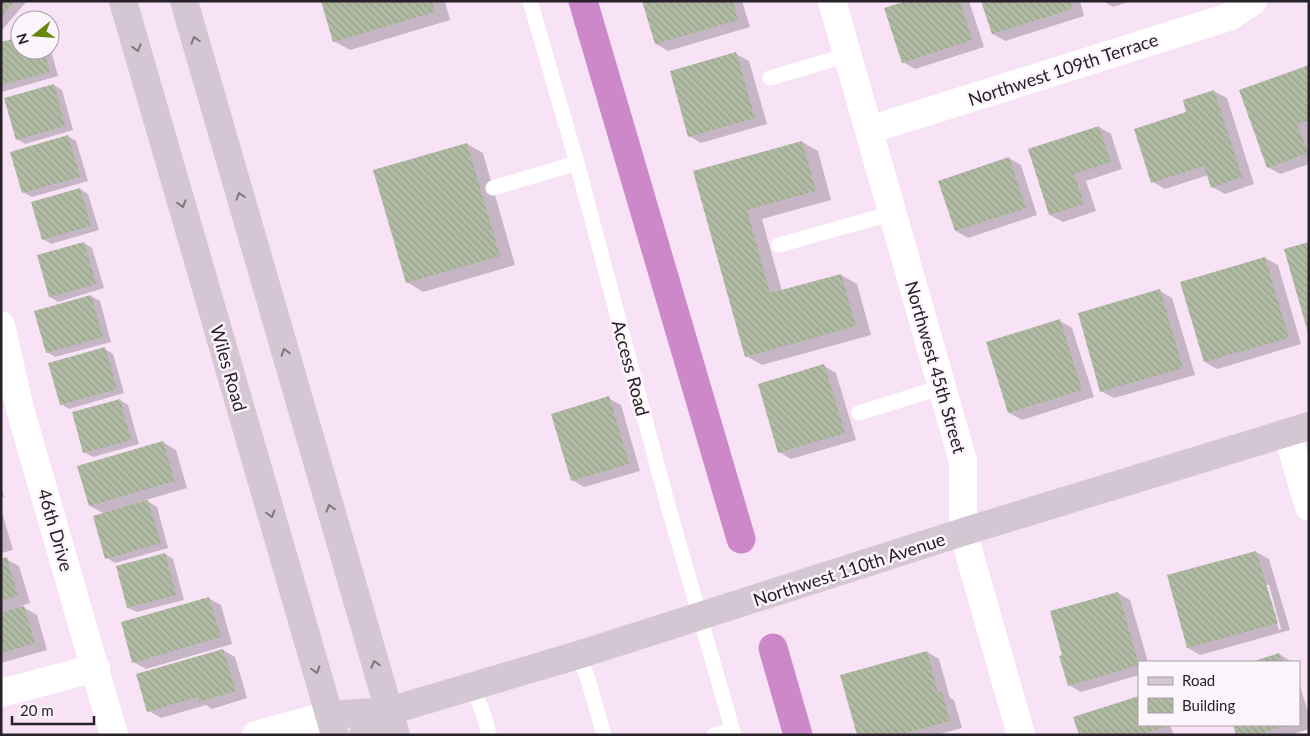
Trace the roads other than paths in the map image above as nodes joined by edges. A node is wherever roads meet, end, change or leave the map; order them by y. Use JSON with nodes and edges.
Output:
{"nodes":[{"id":1,"x":123,"y":1,"type":"edge"},
{"id":2,"x":184,"y":1,"type":"edge"},
{"id":3,"x":530,"y":1,"type":"edge"},
{"id":4,"x":832,"y":1,"type":"edge"},
{"id":5,"x":1253,"y":1,"type":"edge"},
{"id":6,"x":848,"y":56,"type":"junction"},
{"id":7,"x":770,"y":78,"type":"dead end"},
{"id":8,"x":869,"y":130,"type":"junction"},
{"id":9,"x":577,"y":163,"type":"junction"},
{"id":10,"x":493,"y":188,"type":"dead end"},
{"id":11,"x":893,"y":213,"type":"junction"},
{"id":12,"x":780,"y":245,"type":"dead end"},
{"id":13,"x":1,"y":325,"type":"edge"},
{"id":14,"x":942,"y":387,"type":"junction"},
{"id":15,"x":859,"y":413,"type":"dead end"},
{"id":16,"x":1298,"y":429,"type":"edge"},
{"id":17,"x":1309,"y":507,"type":"edge"},
{"id":18,"x":962,"y":532,"type":"junction"},
{"id":19,"x":701,"y":616,"type":"junction"},
{"id":20,"x":578,"y":656,"type":"junction"},
{"id":21,"x":96,"y":668,"type":"junction"},
{"id":22,"x":472,"y":686,"type":"junction"},
{"id":23,"x":1,"y":693,"type":"edge"},
{"id":24,"x":392,"y":723,"type":"edge"},
{"id":25,"x":332,"y":725,"type":"edge"},
{"id":26,"x":733,"y":732,"type":"edge"},
{"id":27,"x":114,"y":735,"type":"edge"},
{"id":28,"x":256,"y":735,"type":"edge"},
{"id":29,"x":363,"y":735,"type":"edge"},
{"id":30,"x":489,"y":735,"type":"edge"},
{"id":31,"x":604,"y":735,"type":"edge"},
{"id":32,"x":714,"y":735,"type":"edge"},
{"id":33,"x":1022,"y":735,"type":"edge"}],
"edges":[{"from":1,"to":25,"type":"main road","name":"Wiles Road","one_way":true},
{"from":24,"to":2,"type":"main road","one_way":true},
{"from":3,"to":9,"type":"lane","name":"Access Road"},
{"from":4,"to":6,"type":"street","name":"Northwest 45th Street"},
{"from":5,"to":8,"type":"street","name":"Northwest 109th Terrace"},
{"from":6,"to":7,"type":"lane"},
{"from":6,"to":8,"type":"street","name":"Northwest 45th Street"},
{"from":8,"to":11,"type":"street","name":"Northwest 45th Street"},
{"from":9,"to":10,"type":"lane"},
{"from":9,"to":19,"type":"lane","name":"Access Road"},
{"from":11,"to":12,"type":"lane"},
{"from":11,"to":14,"type":"street","name":"Northwest 45th Street"},
{"from":13,"to":21,"type":"street","name":"46th Drive"},
{"from":14,"to":15,"type":"lane"},
{"from":14,"to":18,"type":"street","name":"Northwest 45th Street"},
{"from":16,"to":17,"type":"street"},
{"from":16,"to":18,"type":"main road","name":"Northwest 110th Avenue"},
{"from":18,"to":19,"type":"main road","name":"Northwest 110th Avenue"},
{"from":18,"to":33,"type":"street","name":"Northwest 45th Street"},
{"from":19,"to":20,"type":"main road","name":"Northwest 110th Avenue"},
{"from":19,"to":26,"type":"lane","name":"Access Road"},
{"from":20,"to":22,"type":"main road","name":"Northwest 110th Avenue"},
{"from":20,"to":31,"type":"lane"},
{"from":21,"to":23,"type":"street"},
{"from":21,"to":27,"type":"street","name":"46th Drive"},
{"from":22,"to":24,"type":"main road","name":"Northwest 110th Avenue"},
{"from":22,"to":30,"type":"lane"},
{"from":24,"to":25,"type":"main road","name":"Northwest 110th Avenue"},
{"from":24,"to":29,"type":"main road","name":"Northwest 110th Avenue"},
{"from":25,"to":28,"type":"street"},
{"from":26,"to":32,"type":"lane"}]}
